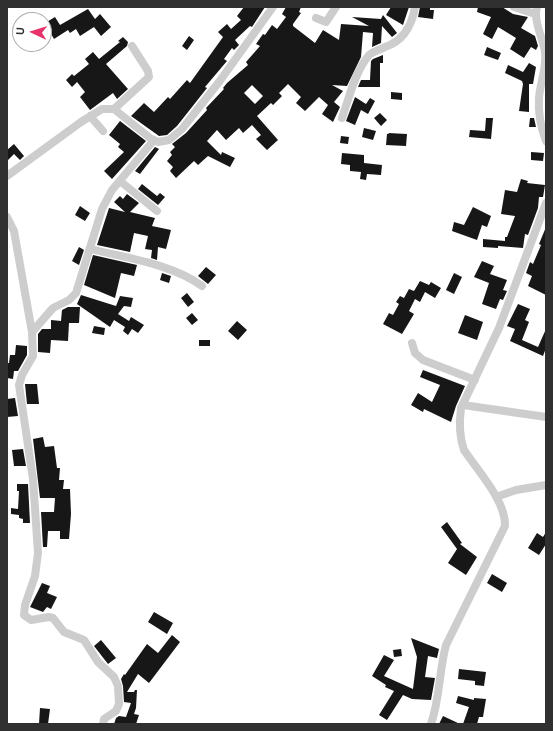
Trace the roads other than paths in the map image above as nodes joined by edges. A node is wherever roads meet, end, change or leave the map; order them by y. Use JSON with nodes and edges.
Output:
{"nodes":[{"id":1,"x":273,"y":7,"type":"edge"},
{"id":2,"x":336,"y":7,"type":"edge"},
{"id":3,"x":414,"y":7,"type":"edge"},
{"id":4,"x":514,"y":7,"type":"edge"},
{"id":5,"x":536,"y":10,"type":"edge"},
{"id":6,"x":316,"y":18,"type":"dead end"},
{"id":7,"x":132,"y":46,"type":"dead end"},
{"id":8,"x":114,"y":109,"type":"junction"},
{"id":9,"x":92,"y":118,"type":"junction"},
{"id":10,"x":342,"y":118,"type":"dead end"},
{"id":11,"x":103,"y":131,"type":"dead end"},
{"id":12,"x":154,"y":140,"type":"junction"},
{"id":13,"x":546,"y":141,"type":"edge"},
{"id":14,"x":7,"y":176,"type":"edge"},
{"id":15,"x":120,"y":181,"type":"junction"},
{"id":16,"x":546,"y":203,"type":"edge"},
{"id":17,"x":157,"y":211,"type":"dead end"},
{"id":18,"x":7,"y":217,"type":"edge"},
{"id":19,"x":543,"y":224,"type":"edge"},
{"id":20,"x":91,"y":249,"type":"junction"},
{"id":21,"x":202,"y":286,"type":"dead end"},
{"id":22,"x":32,"y":332,"type":"junction"},
{"id":23,"x":412,"y":343,"type":"dead end"},
{"id":24,"x":475,"y":380,"type":"junction"},
{"id":25,"x":463,"y":405,"type":"junction"},
{"id":26,"x":546,"y":417,"type":"edge"},
{"id":27,"x":546,"y":485,"type":"edge"},
{"id":28,"x":496,"y":497,"type":"junction"},
{"id":29,"x":103,"y":724,"type":"edge"},
{"id":30,"x":430,"y":724,"type":"edge"}],
"edges":[{"from":1,"to":12,"type":"street"},
{"from":2,"to":6,"type":"street"},
{"from":3,"to":10,"type":"street"},
{"from":4,"to":5,"type":"street"},
{"from":5,"to":13,"type":"street"},
{"from":7,"to":8,"type":"street"},
{"from":8,"to":9,"type":"street"},
{"from":8,"to":12,"type":"street"},
{"from":9,"to":11,"type":"street"},
{"from":9,"to":14,"type":"street"},
{"from":12,"to":15,"type":"street"},
{"from":15,"to":17,"type":"street"},
{"from":15,"to":20,"type":"street"},
{"from":16,"to":19,"type":"street"},
{"from":18,"to":22,"type":"street"},
{"from":19,"to":24,"type":"street"},
{"from":20,"to":21,"type":"street"},
{"from":20,"to":22,"type":"street"},
{"from":22,"to":29,"type":"street"},
{"from":23,"to":24,"type":"street"},
{"from":24,"to":25,"type":"street"},
{"from":25,"to":26,"type":"street"},
{"from":25,"to":28,"type":"street"},
{"from":27,"to":28,"type":"street"},
{"from":28,"to":30,"type":"street"}]}
